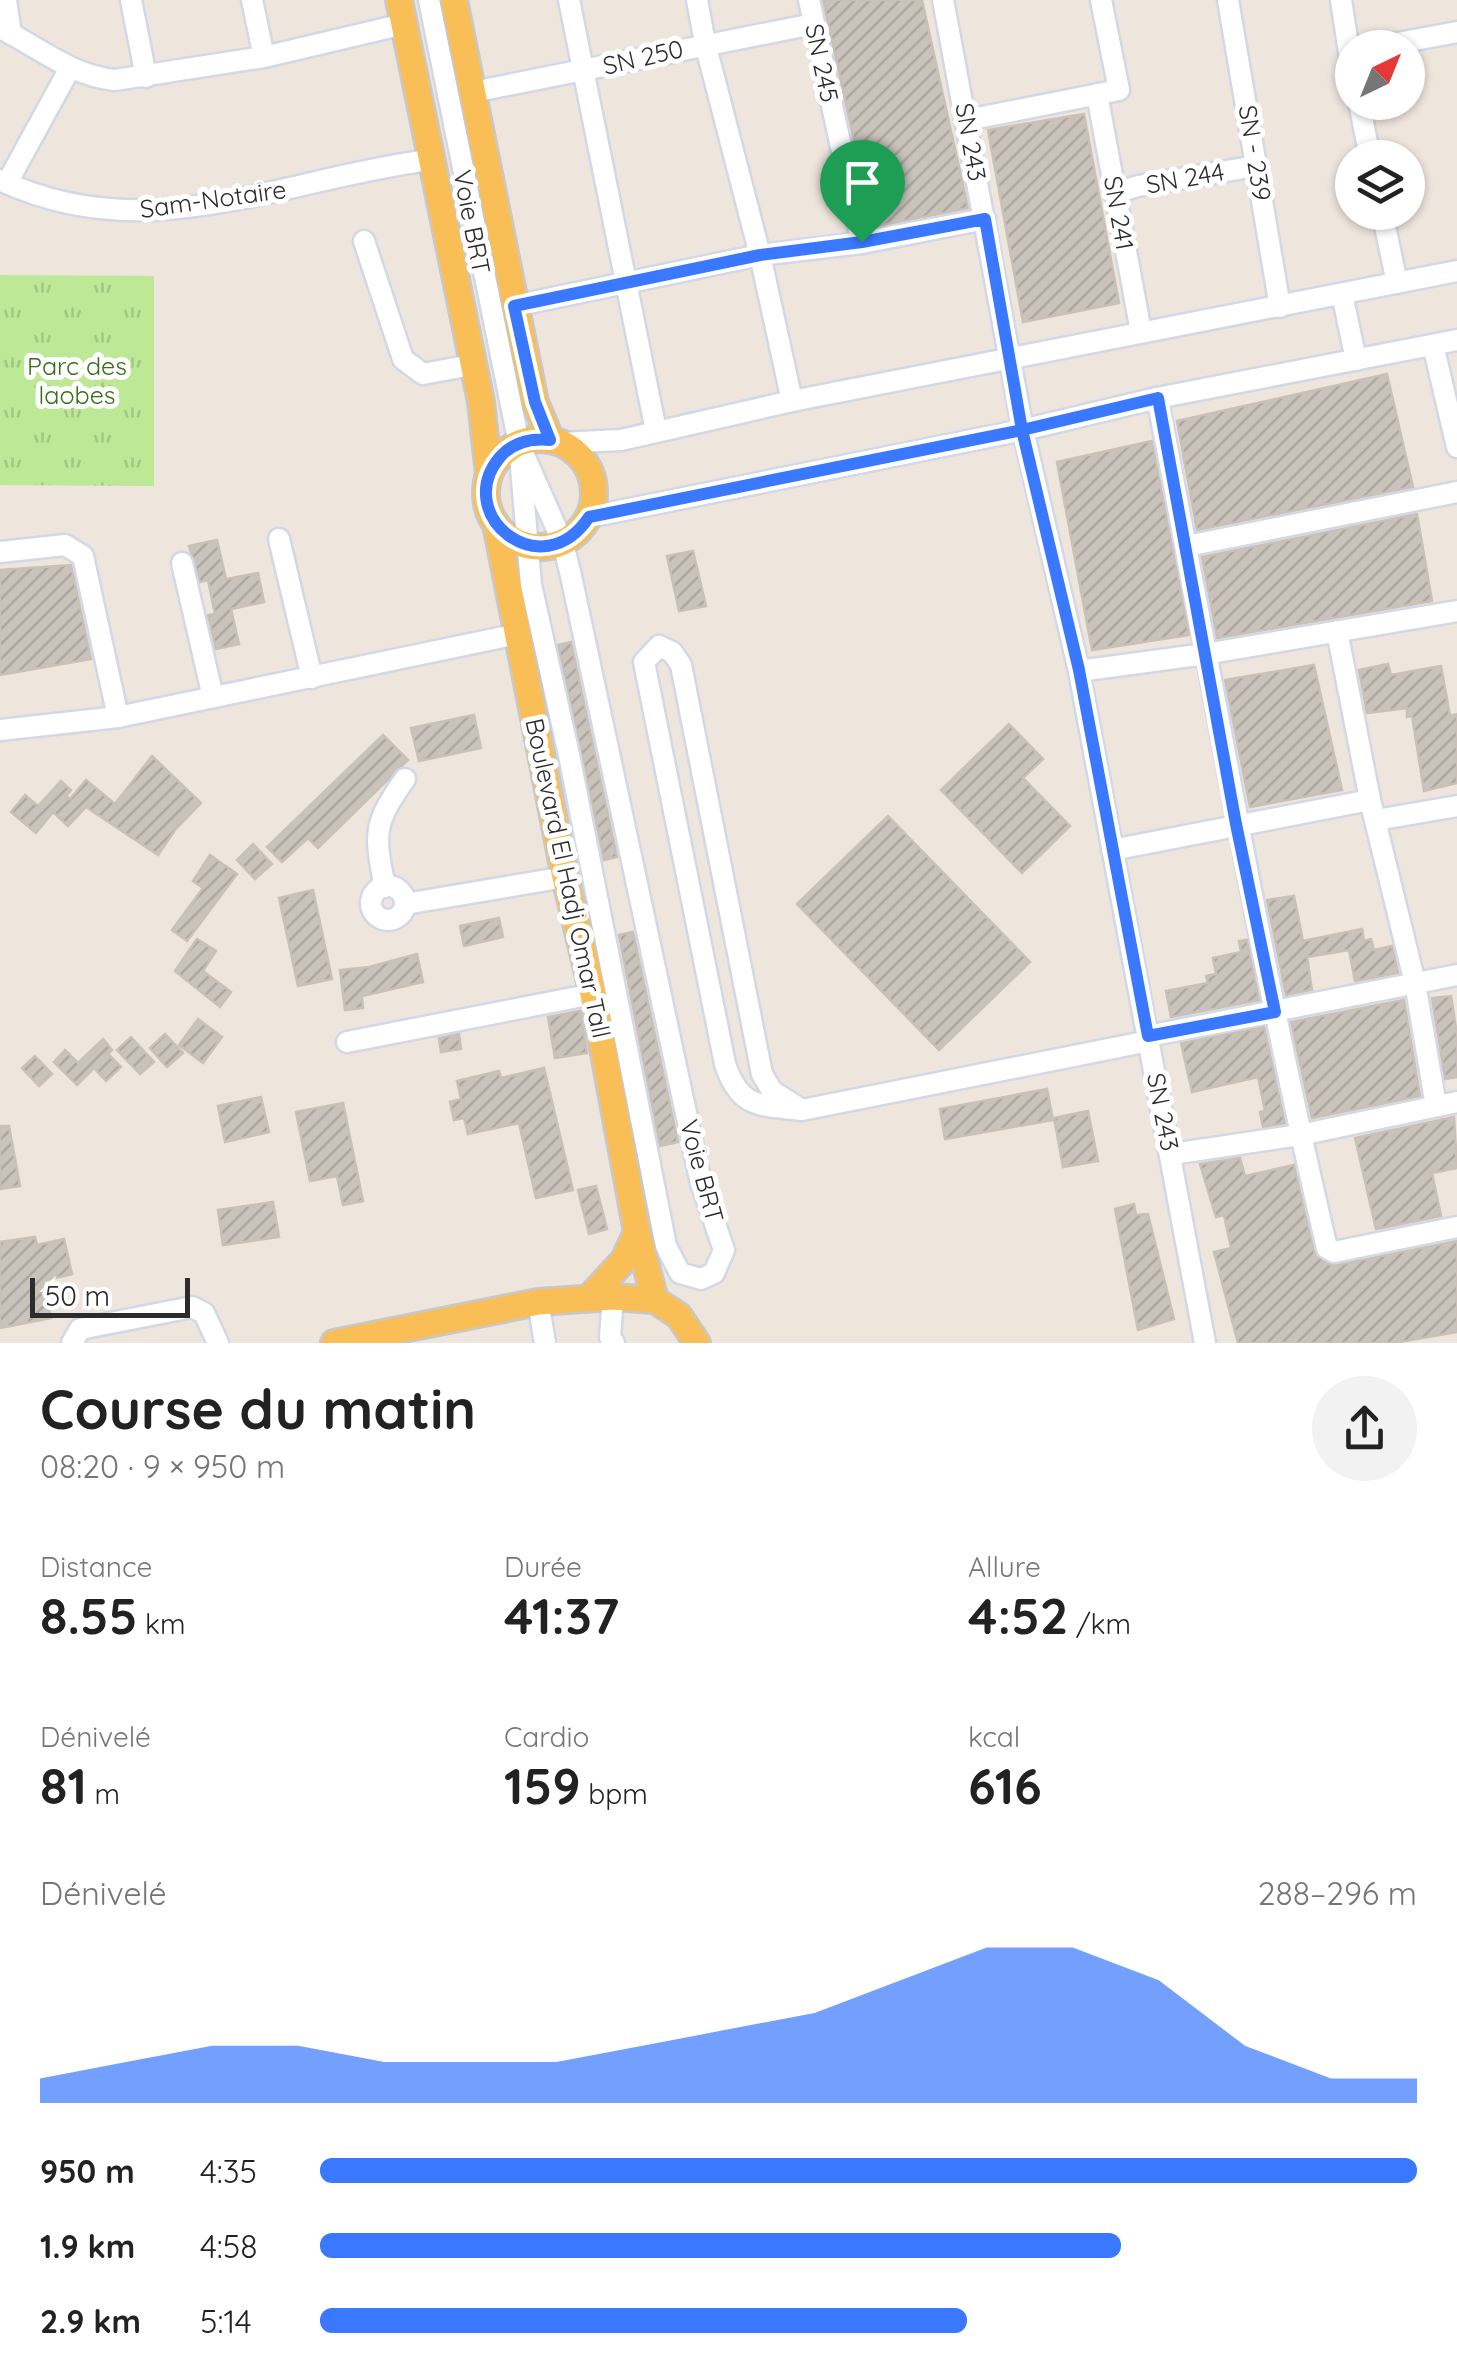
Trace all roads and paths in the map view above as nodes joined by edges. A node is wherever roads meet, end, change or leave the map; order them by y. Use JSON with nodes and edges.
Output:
{"nodes":[{"id":1,"x":6,"y":0,"type":"edge"},
{"id":2,"x":130,"y":0,"type":"edge"},
{"id":3,"x":252,"y":0,"type":"edge"},
{"id":4,"x":428,"y":0,"type":"edge"},
{"id":5,"x":454,"y":0,"type":"edge"},
{"id":6,"x":568,"y":0,"type":"edge"},
{"id":7,"x":696,"y":0,"type":"edge"},
{"id":8,"x":809,"y":0,"type":"edge"},
{"id":9,"x":943,"y":0,"type":"edge"},
{"id":10,"x":1102,"y":0,"type":"edge"},
{"id":11,"x":1228,"y":0,"type":"edge"},
{"id":12,"x":1341,"y":0,"type":"edge"},
{"id":13,"x":402,"y":12,"type":"edge"},
{"id":14,"x":813,"y":24,"type":"junction"},
{"id":15,"x":1346,"y":30,"type":"edge"},
{"id":16,"x":6,"y":31,"type":"edge"},
{"id":17,"x":1457,"y":32,"type":"edge"},
{"id":18,"x":1425,"y":38,"type":"edge"},
{"id":19,"x":704,"y":43,"type":"junction"},
{"id":20,"x":264,"y":58,"type":"junction"},
{"id":21,"x":70,"y":68,"type":"junction"},
{"id":22,"x":583,"y":71,"type":"junction"},
{"id":23,"x":146,"y":77,"type":"junction"},
{"id":24,"x":473,"y":92,"type":"junction"},
{"id":25,"x":1098,"y":94,"type":"junction"},
{"id":26,"x":968,"y":120,"type":"junction"},
{"id":27,"x":429,"y":160,"type":"junction"},
{"id":28,"x":1256,"y":166,"type":"junction"},
{"id":29,"x":3,"y":181,"type":"edge"},
{"id":30,"x":1115,"y":193,"type":"junction"},
{"id":31,"x":985,"y":219,"type":"junction"},
{"id":32,"x":1386,"y":230,"type":"edge"},
{"id":33,"x":364,"y":241,"type":"dead end"},
{"id":34,"x":862,"y":242,"type":"junction"},
{"id":35,"x":760,"y":255,"type":"junction"},
{"id":36,"x":1457,"y":272,"type":"edge"},
{"id":37,"x":626,"y":283,"type":"junction"},
{"id":38,"x":1396,"y":284,"type":"junction"},
{"id":39,"x":1342,"y":294,"type":"junction"},
{"id":40,"x":514,"y":306,"type":"junction"},
{"id":41,"x":1280,"y":307,"type":"junction"},
{"id":42,"x":1141,"y":332,"type":"junction"},
{"id":43,"x":1457,"y":340,"type":"edge"},
{"id":44,"x":1434,"y":345,"type":"junction"},
{"id":45,"x":1010,"y":360,"type":"junction"},
{"id":46,"x":1356,"y":360,"type":"junction"},
{"id":47,"x":471,"y":364,"type":"junction"},
{"id":48,"x":1158,"y":398,"type":"junction"},
{"id":49,"x":792,"y":400,"type":"junction"},
{"id":50,"x":1022,"y":430,"type":"junction"},
{"id":51,"x":656,"y":431,"type":"junction"},
{"id":52,"x":556,"y":442,"type":"junction"},
{"id":53,"x":519,"y":444,"type":"junction"},
{"id":54,"x":1457,"y":447,"type":"edge"},
{"id":55,"x":490,"y":474,"type":"junction"},
{"id":56,"x":1457,"y":492,"type":"edge"},
{"id":57,"x":589,"y":517,"type":"junction"},
{"id":58,"x":496,"y":524,"type":"junction"},
{"id":59,"x":279,"y":539,"type":"dead end"},
{"id":60,"x":562,"y":543,"type":"junction"},
{"id":61,"x":530,"y":546,"type":"junction"},
{"id":62,"x":1187,"y":546,"type":"junction"},
{"id":63,"x":0,"y":552,"type":"edge"},
{"id":64,"x":182,"y":563,"type":"dead end"},
{"id":65,"x":1457,"y":612,"type":"edge"},
{"id":66,"x":1338,"y":630,"type":"junction"},
{"id":67,"x":518,"y":634,"type":"junction"},
{"id":68,"x":1205,"y":654,"type":"junction"},
{"id":69,"x":1079,"y":670,"type":"junction"},
{"id":70,"x":312,"y":678,"type":"junction"},
{"id":71,"x":213,"y":697,"type":"junction"},
{"id":72,"x":118,"y":716,"type":"junction"},
{"id":73,"x":0,"y":730,"type":"edge"},
{"id":74,"x":404,"y":779,"type":"dead end"},
{"id":75,"x":1457,"y":806,"type":"edge"},
{"id":76,"x":1373,"y":810,"type":"junction"},
{"id":77,"x":1236,"y":824,"type":"junction"},
{"id":78,"x":1112,"y":850,"type":"junction"},
{"id":79,"x":566,"y":877,"type":"junction"},
{"id":80,"x":385,"y":887,"type":"junction"},
{"id":81,"x":405,"y":904,"type":"junction"},
{"id":82,"x":1457,"y":975,"type":"edge"},
{"id":83,"x":1415,"y":983,"type":"junction"},
{"id":84,"x":593,"y":994,"type":"junction"},
{"id":85,"x":1275,"y":1012,"type":"junction"},
{"id":86,"x":1149,"y":1038,"type":"junction"},
{"id":87,"x":347,"y":1042,"type":"dead end"},
{"id":88,"x":1447,"y":1104,"type":"edge"},
{"id":89,"x":802,"y":1110,"type":"junction"},
{"id":90,"x":1300,"y":1135,"type":"junction"},
{"id":91,"x":1172,"y":1154,"type":"junction"},
{"id":92,"x":1457,"y":1228,"type":"edge"},
{"id":93,"x":637,"y":1232,"type":"junction"},
{"id":94,"x":601,"y":1297,"type":"junction"},
{"id":95,"x":655,"y":1300,"type":"junction"},
{"id":96,"x":538,"y":1302,"type":"junction"},
{"id":97,"x":72,"y":1343,"type":"edge"},
{"id":98,"x":218,"y":1343,"type":"edge"},
{"id":99,"x":334,"y":1343,"type":"edge"},
{"id":100,"x":545,"y":1343,"type":"edge"},
{"id":101,"x":614,"y":1343,"type":"edge"},
{"id":102,"x":696,"y":1343,"type":"edge"},
{"id":103,"x":1205,"y":1343,"type":"edge"}],
"edges":[{"from":1,"to":16,"type":"street"},
{"from":2,"to":23,"type":"street"},
{"from":3,"to":20,"type":"street"},
{"from":4,"to":53,"type":"street","name":"Voie BRT"},
{"from":5,"to":24,"type":"main road"},
{"from":6,"to":22,"type":"street"},
{"from":7,"to":19,"type":"street"},
{"from":8,"to":14,"type":"street","name":"SN 245"},
{"from":9,"to":26,"type":"street","name":"SN 243"},
{"from":10,"to":25,"type":"street"},
{"from":11,"to":28,"type":"street","name":"SN - 239"},
{"from":12,"to":15,"type":"street"},
{"from":13,"to":20,"type":"street"},
{"from":13,"to":27,"type":"main road","name":"Boulevard El Hadj Omar Tall"},
{"from":14,"to":19,"type":"street","name":"SN 250"},
{"from":14,"to":34,"type":"street","name":"SN 245"},
{"from":16,"to":21,"type":"street"},
{"from":17,"to":18,"type":"street"},
{"from":19,"to":22,"type":"street","name":"SN 250"},
{"from":19,"to":35,"type":"street"},
{"from":20,"to":23,"type":"street"},
{"from":21,"to":23,"type":"street"},
{"from":21,"to":29,"type":"street"},
{"from":22,"to":24,"type":"street","name":"SN 250"},
{"from":22,"to":37,"type":"street"},
{"from":24,"to":40,"type":"main road"},
{"from":25,"to":26,"type":"street"},
{"from":25,"to":30,"type":"street","name":"SN 241"},
{"from":26,"to":31,"type":"street","name":"SN 243"},
{"from":27,"to":29,"type":"street","name":"Sam-Notaire"},
{"from":27,"to":47,"type":"main road","name":"Boulevard El Hadj Omar Tall"},
{"from":28,"to":30,"type":"street","name":"SN 244"},
{"from":28,"to":41,"type":"street","name":"SN - 239"},
{"from":30,"to":42,"type":"street","name":"SN 241"},
{"from":31,"to":34,"type":"street"},
{"from":31,"to":45,"type":"street","name":"SN 243"},
{"from":32,"to":38,"type":"street"},
{"from":33,"to":47,"type":"street"},
{"from":34,"to":35,"type":"street"},
{"from":35,"to":37,"type":"street"},
{"from":35,"to":49,"type":"street"},
{"from":36,"to":38,"type":"street"},
{"from":37,"to":40,"type":"street"},
{"from":37,"to":51,"type":"street"},
{"from":38,"to":39,"type":"street"},
{"from":39,"to":41,"type":"street"},
{"from":39,"to":46,"type":"street"},
{"from":40,"to":52,"type":"main road"},
{"from":41,"to":42,"type":"street"},
{"from":42,"to":45,"type":"street"},
{"from":43,"to":44,"type":"street"},
{"from":44,"to":46,"type":"street"},
{"from":44,"to":54,"type":"street"},
{"from":45,"to":49,"type":"street"},
{"from":45,"to":50,"type":"street","name":"SN 243"},
{"from":46,"to":48,"type":"street"},
{"from":47,"to":55,"type":"main road","name":"Boulevard El Hadj Omar Tall"},
{"from":48,"to":50,"type":"street"},
{"from":48,"to":62,"type":"street"},
{"from":49,"to":51,"type":"street"},
{"from":50,"to":57,"type":"street"},
{"from":50,"to":69,"type":"street","name":"SN 243"},
{"from":51,"to":52,"type":"street"},
{"from":52,"to":53,"type":"main road"},
{"from":52,"to":57,"type":"main road"},
{"from":53,"to":55,"type":"main road"},
{"from":53,"to":60,"type":"street","name":"Voie BRT"},
{"from":53,"to":61,"type":"street","name":"Voie BRT"},
{"from":55,"to":58,"type":"main road","name":"Boulevard El Hadj Omar Tall"},
{"from":56,"to":62,"type":"street"},
{"from":57,"to":60,"type":"main road"},
{"from":58,"to":61,"type":"main road"},
{"from":58,"to":67,"type":"main road","name":"Boulevard El Hadj Omar Tall"},
{"from":59,"to":70,"type":"street"},
{"from":60,"to":61,"type":"main road"},
{"from":60,"to":61,"type":"street","name":"Voie BRT"},
{"from":62,"to":68,"type":"street"},
{"from":63,"to":72,"type":"street"},
{"from":64,"to":71,"type":"street"},
{"from":65,"to":66,"type":"street"},
{"from":66,"to":68,"type":"street"},
{"from":66,"to":76,"type":"street"},
{"from":67,"to":70,"type":"street"},
{"from":67,"to":79,"type":"main road","name":"Boulevard El Hadj Omar Tall"},
{"from":68,"to":69,"type":"street"},
{"from":68,"to":77,"type":"street"},
{"from":69,"to":78,"type":"street","name":"SN 243"},
{"from":70,"to":71,"type":"street"},
{"from":71,"to":72,"type":"street"},
{"from":72,"to":73,"type":"street"},
{"from":74,"to":80,"type":"street"},
{"from":75,"to":76,"type":"street"},
{"from":76,"to":77,"type":"street"},
{"from":76,"to":83,"type":"street"},
{"from":77,"to":78,"type":"street"},
{"from":77,"to":85,"type":"street"},
{"from":78,"to":86,"type":"street","name":"SN 243"},
{"from":79,"to":81,"type":"street"},
{"from":79,"to":84,"type":"main road","name":"Boulevard El Hadj Omar Tall"},
{"from":80,"to":81,"type":"street"},
{"from":80,"to":81,"type":"street"},
{"from":82,"to":83,"type":"street"},
{"from":83,"to":85,"type":"street"},
{"from":83,"to":88,"type":"street"},
{"from":84,"to":87,"type":"street"},
{"from":84,"to":93,"type":"main road","name":"Boulevard El Hadj Omar Tall"},
{"from":85,"to":86,"type":"street"},
{"from":85,"to":90,"type":"street"},
{"from":86,"to":89,"type":"street"},
{"from":86,"to":91,"type":"street","name":"SN 243"},
{"from":88,"to":90,"type":"street"},
{"from":89,"to":89,"type":"street"},
{"from":90,"to":91,"type":"street"},
{"from":90,"to":92,"type":"street"},
{"from":91,"to":103,"type":"street","name":"SN 243"},
{"from":93,"to":94,"type":"main road"},
{"from":93,"to":95,"type":"main road","name":"Boulevard El Hadj Omar Tall"},
{"from":94,"to":95,"type":"main road"},
{"from":94,"to":96,"type":"main road"},
{"from":94,"to":101,"type":"street"},
{"from":95,"to":102,"type":"main road"},
{"from":96,"to":99,"type":"main road"},
{"from":96,"to":100,"type":"street"},
{"from":97,"to":98,"type":"street"}]}
